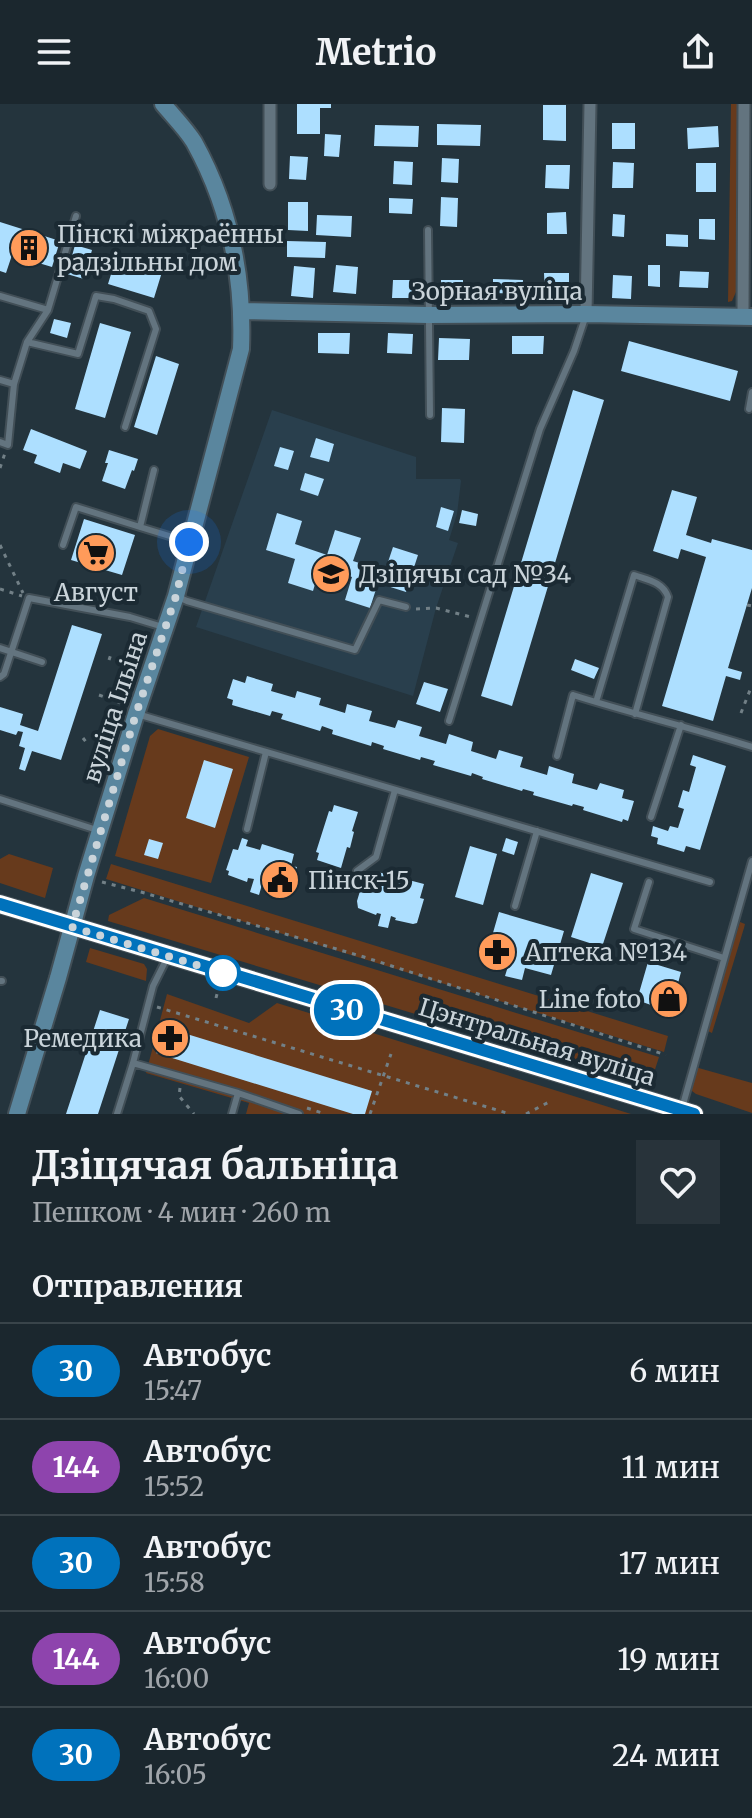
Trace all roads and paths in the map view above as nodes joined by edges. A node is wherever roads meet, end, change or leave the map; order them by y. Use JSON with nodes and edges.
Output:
{"nodes":[{"id":1,"x":163,"y":104,"type":"edge"},
{"id":2,"x":270,"y":104,"type":"edge"},
{"id":3,"x":590,"y":104,"type":"edge"},
{"id":4,"x":744,"y":104,"type":"edge"},
{"id":5,"x":270,"y":184,"type":"dead end"},
{"id":6,"x":76,"y":216,"type":"dead end"},
{"id":7,"x":428,"y":230,"type":"dead end"},
{"id":8,"x":0,"y":296,"type":"edge"},
{"id":9,"x":48,"y":310,"type":"junction"},
{"id":10,"x":242,"y":311,"type":"junction"},
{"id":11,"x":586,"y":314,"type":"junction"},
{"id":12,"x":428,"y":315,"type":"junction"},
{"id":13,"x":747,"y":317,"type":"edge"},
{"id":14,"x":27,"y":342,"type":"junction"},
{"id":15,"x":0,"y":380,"type":"edge"},
{"id":16,"x":14,"y":384,"type":"junction"},
{"id":17,"x":752,"y":392,"type":"edge"},
{"id":18,"x":749,"y":409,"type":"dead end"},
{"id":19,"x":430,"y":415,"type":"dead end"},
{"id":20,"x":125,"y":427,"type":"dead end"},
{"id":21,"x":0,"y":442,"type":"edge"},
{"id":22,"x":8,"y":445,"type":"junction"},
{"id":23,"x":0,"y":468,"type":"edge"},
{"id":24,"x":154,"y":470,"type":"dead end"},
{"id":25,"x":140,"y":527,"type":"junction"},
{"id":26,"x":189,"y":542,"type":"junction"},
{"id":27,"x":0,"y":545,"type":"edge"},
{"id":28,"x":63,"y":545,"type":"dead end"},
{"id":29,"x":0,"y":589,"type":"edge"},
{"id":30,"x":176,"y":596,"type":"junction"},
{"id":31,"x":29,"y":598,"type":"junction"},
{"id":32,"x":406,"y":607,"type":"dead end"},
{"id":33,"x":416,"y":609,"type":"dead end"},
{"id":34,"x":481,"y":619,"type":"junction"},
{"id":35,"x":166,"y":628,"type":"junction"},
{"id":36,"x":0,"y":648,"type":"edge"},
{"id":37,"x":112,"y":651,"type":"dead end"},
{"id":38,"x":12,"y":652,"type":"junction"},
{"id":39,"x":109,"y":660,"type":"dead end"},
{"id":40,"x":42,"y":662,"type":"dead end"},
{"id":41,"x":0,"y":677,"type":"edge"},
{"id":42,"x":752,"y":685,"type":"edge"},
{"id":43,"x":99,"y":695,"type":"dead end"},
{"id":44,"x":596,"y":702,"type":"junction"},
{"id":45,"x":131,"y":709,"type":"junction"},
{"id":46,"x":741,"y":713,"type":"dead end"},
{"id":47,"x":635,"y":714,"type":"junction"},
{"id":48,"x":449,"y":721,"type":"dead end"},
{"id":49,"x":681,"y":725,"type":"junction"},
{"id":50,"x":752,"y":747,"type":"edge"},
{"id":51,"x":266,"y":752,"type":"junction"},
{"id":52,"x":557,"y":756,"type":"dead end"},
{"id":53,"x":395,"y":790,"type":"junction"},
{"id":54,"x":0,"y":799,"type":"edge"},
{"id":55,"x":651,"y":817,"type":"dead end"},
{"id":56,"x":247,"y":829,"type":"dead end"},
{"id":57,"x":101,"y":831,"type":"junction"},
{"id":58,"x":537,"y":831,"type":"junction"},
{"id":59,"x":752,"y":861,"type":"edge"},
{"id":60,"x":357,"y":871,"type":"dead end"},
{"id":61,"x":102,"y":882,"type":"dead end"},
{"id":62,"x":649,"y":882,"type":"dead end"},
{"id":63,"x":710,"y":882,"type":"dead end"},
{"id":64,"x":743,"y":893,"type":"junction"},
{"id":65,"x":752,"y":895,"type":"edge"},
{"id":66,"x":0,"y":904,"type":"edge"},
{"id":67,"x":515,"y":906,"type":"dead end"},
{"id":68,"x":72,"y":927,"type":"junction"},
{"id":69,"x":168,"y":956,"type":"junction"},
{"id":70,"x":724,"y":958,"type":"junction"},
{"id":71,"x":148,"y":1004,"type":"junction"},
{"id":72,"x":391,"y":1054,"type":"dead end"},
{"id":73,"x":666,"y":1055,"type":"dead end"},
{"id":74,"x":133,"y":1063,"type":"junction"},
{"id":75,"x":383,"y":1076,"type":"junction"},
{"id":76,"x":182,"y":1077,"type":"junction"},
{"id":77,"x":238,"y":1093,"type":"junction"},
{"id":78,"x":549,"y":1102,"type":"dead end"},
{"id":79,"x":685,"y":1113,"type":"edge"},
{"id":80,"x":17,"y":1114,"type":"edge"},
{"id":81,"x":117,"y":1114,"type":"edge"},
{"id":82,"x":194,"y":1114,"type":"edge"},
{"id":83,"x":232,"y":1114,"type":"edge"},
{"id":84,"x":299,"y":1114,"type":"edge"},
{"id":85,"x":370,"y":1114,"type":"edge"},
{"id":86,"x":510,"y":1114,"type":"edge"},
{"id":87,"x":526,"y":1114,"type":"edge"}],
"edges":[{"from":1,"to":10,"type":"street","name":"вуліца Ільіна"},
{"from":2,"to":5,"type":"street"},
{"from":3,"to":11,"type":"street"},
{"from":4,"to":13,"type":"street"},
{"from":6,"to":9,"type":"lane"},
{"from":7,"to":12,"type":"lane"},
{"from":8,"to":9,"type":"lane"},
{"from":9,"to":14,"type":"lane"},
{"from":10,"to":12,"type":"street","name":"Зорная вуліца"},
{"from":10,"to":26,"type":"street","name":"вуліца Ільіна"},
{"from":11,"to":12,"type":"street","name":"Зорная вуліца"},
{"from":11,"to":13,"type":"street","name":"Зорная вуліца"},
{"from":11,"to":34,"type":"lane"},
{"from":12,"to":19,"type":"lane"},
{"from":14,"to":16,"type":"lane"},
{"from":14,"to":20,"type":"lane"},
{"from":15,"to":16,"type":"lane"},
{"from":16,"to":22,"type":"lane"},
{"from":17,"to":18,"type":"lane"},
{"from":21,"to":22,"type":"lane"},
{"from":22,"to":23,"type":"path"},
{"from":24,"to":25,"type":"lane"},
{"from":25,"to":26,"type":"lane"},
{"from":25,"to":28,"type":"lane"},
{"from":26,"to":30,"type":"street","name":"вуліца Ільіна"},
{"from":27,"to":31,"type":"path"},
{"from":29,"to":31,"type":"path"},
{"from":30,"to":32,"type":"lane"},
{"from":30,"to":35,"type":"street","name":"вуліца Ільіна"},
{"from":31,"to":35,"type":"lane"},
{"from":31,"to":38,"type":"lane"},
{"from":33,"to":34,"type":"path"},
{"from":34,"to":48,"type":"lane"},
{"from":35,"to":45,"type":"street","name":"вуліца Ільіна"},
{"from":36,"to":38,"type":"lane"},
{"from":37,"to":39,"type":"path"},
{"from":38,"to":40,"type":"lane"},
{"from":38,"to":41,"type":"lane"},
{"from":42,"to":46,"type":"path"},
{"from":43,"to":45,"type":"path"},
{"from":44,"to":47,"type":"lane"},
{"from":44,"to":47,"type":"lane"},
{"from":44,"to":52,"type":"lane"},
{"from":45,"to":51,"type":"lane"},
{"from":45,"to":57,"type":"street","name":"вуліца Ільіна"},
{"from":47,"to":49,"type":"lane"},
{"from":49,"to":50,"type":"lane"},
{"from":49,"to":55,"type":"lane"},
{"from":51,"to":53,"type":"lane"},
{"from":51,"to":56,"type":"lane"},
{"from":53,"to":58,"type":"lane"},
{"from":53,"to":60,"type":"lane"},
{"from":54,"to":57,"type":"lane"},
{"from":57,"to":68,"type":"street","name":"вуліца Ільіна"},
{"from":58,"to":63,"type":"lane"},
{"from":58,"to":67,"type":"lane"},
{"from":59,"to":64,"type":"lane"},
{"from":61,"to":73,"type":"path"},
{"from":62,"to":70,"type":"lane"},
{"from":64,"to":65,"type":"lane"},
{"from":64,"to":70,"type":"lane"},
{"from":66,"to":68,"type":"street","name":"Цэнтральная вуліца"},
{"from":68,"to":69,"type":"street","name":"Цэнтральная вуліца"},
{"from":68,"to":80,"type":"street","name":"вуліца Ільіна"},
{"from":69,"to":71,"type":"lane"},
{"from":69,"to":79,"type":"street","name":"Цэнтральная вуліца"},
{"from":70,"to":79,"type":"lane"},
{"from":71,"to":74,"type":"lane"},
{"from":71,"to":75,"type":"path"},
{"from":72,"to":75,"type":"path"},
{"from":74,"to":76,"type":"lane"},
{"from":74,"to":81,"type":"lane"},
{"from":75,"to":85,"type":"path"},
{"from":75,"to":86,"type":"path"},
{"from":76,"to":77,"type":"lane"},
{"from":76,"to":82,"type":"path"},
{"from":77,"to":83,"type":"lane"},
{"from":77,"to":84,"type":"lane"},
{"from":78,"to":87,"type":"path"}]}
